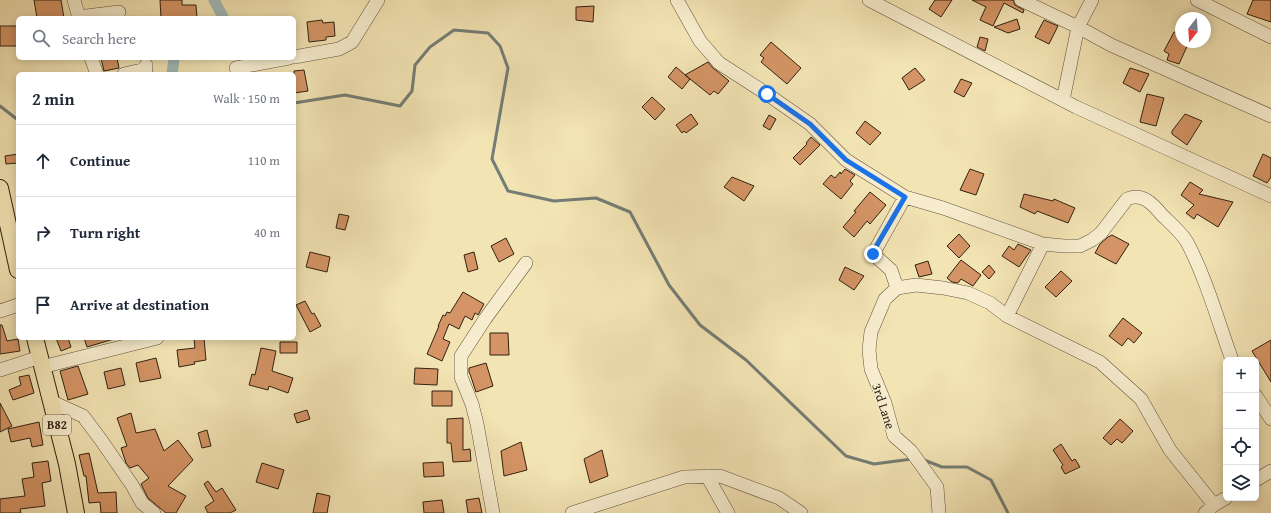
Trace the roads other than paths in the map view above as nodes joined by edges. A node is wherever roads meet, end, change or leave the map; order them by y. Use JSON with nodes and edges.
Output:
{"nodes":[{"id":1,"x":74,"y":0,"type":"edge"},
{"id":2,"x":378,"y":0,"type":"edge"},
{"id":3,"x":677,"y":0,"type":"edge"},
{"id":4,"x":868,"y":0,"type":"edge"},
{"id":5,"x":1021,"y":0,"type":"edge"},
{"id":6,"x":1092,"y":0,"type":"edge"},
{"id":7,"x":1197,"y":0,"type":"edge"},
{"id":8,"x":119,"y":12,"type":"dead end"},
{"id":9,"x":79,"y":16,"type":"edge"},
{"id":10,"x":87,"y":16,"type":"edge"},
{"id":11,"x":1078,"y":27,"type":"junction"},
{"id":12,"x":1271,"y":37,"type":"edge"},
{"id":13,"x":296,"y":57,"type":"edge"},
{"id":14,"x":92,"y":60,"type":"edge"},
{"id":15,"x":278,"y":60,"type":"edge"},
{"id":16,"x":146,"y":65,"type":"dead end"},
{"id":17,"x":236,"y":68,"type":"dead end"},
{"id":18,"x":96,"y":72,"type":"edge"},
{"id":19,"x":133,"y":72,"type":"edge"},
{"id":20,"x":1063,"y":100,"type":"junction"},
{"id":21,"x":1271,"y":116,"type":"edge"},
{"id":22,"x":0,"y":188,"type":"edge"},
{"id":23,"x":1271,"y":196,"type":"edge"},
{"id":24,"x":905,"y":197,"type":"junction"},
{"id":25,"x":1043,"y":244,"type":"junction"},
{"id":26,"x":16,"y":261,"type":"edge"},
{"id":27,"x":526,"y":263,"type":"dead end"},
{"id":28,"x":897,"y":288,"type":"junction"},
{"id":29,"x":16,"y":306,"type":"edge"},
{"id":30,"x":0,"y":311,"type":"edge"},
{"id":31,"x":1007,"y":316,"type":"junction"},
{"id":32,"x":36,"y":340,"type":"edge"},
{"id":33,"x":147,"y":340,"type":"edge"},
{"id":34,"x":1231,"y":357,"type":"edge"},
{"id":35,"x":41,"y":362,"type":"junction"},
{"id":36,"x":0,"y":370,"type":"edge"},
{"id":37,"x":1259,"y":401,"type":"edge"},
{"id":38,"x":52,"y":402,"type":"junction"},
{"id":39,"x":1271,"y":419,"type":"edge"},
{"id":40,"x":1271,"y":471,"type":"edge"},
{"id":41,"x":707,"y":476,"type":"junction"},
{"id":42,"x":1259,"y":478,"type":"edge"},
{"id":43,"x":1223,"y":500,"type":"edge"},
{"id":44,"x":596,"y":509,"type":"edge"},
{"id":45,"x":1209,"y":509,"type":"edge"},
{"id":46,"x":76,"y":513,"type":"edge"},
{"id":47,"x":154,"y":513,"type":"edge"},
{"id":48,"x":494,"y":513,"type":"edge"},
{"id":49,"x":572,"y":513,"type":"edge"},
{"id":50,"x":728,"y":513,"type":"edge"},
{"id":51,"x":801,"y":513,"type":"edge"},
{"id":52,"x":939,"y":513,"type":"edge"}],
"edges":[{"from":1,"to":9,"type":"street"},
{"from":2,"to":13,"type":"street"},
{"from":3,"to":24,"type":"street"},
{"from":4,"to":20,"type":"street"},
{"from":5,"to":11,"type":"street"},
{"from":6,"to":11,"type":"street"},
{"from":7,"to":12,"type":"street"},
{"from":8,"to":10,"type":"street"},
{"from":11,"to":20,"type":"street"},
{"from":11,"to":21,"type":"street"},
{"from":14,"to":18,"type":"street"},
{"from":15,"to":17,"type":"street"},
{"from":16,"to":19,"type":"street"},
{"from":20,"to":23,"type":"street"},
{"from":22,"to":26,"type":"main road"},
{"from":24,"to":25,"type":"street"},
{"from":24,"to":28,"type":"street"},
{"from":25,"to":31,"type":"street"},
{"from":25,"to":34,"type":"street"},
{"from":27,"to":48,"type":"street"},
{"from":28,"to":31,"type":"street"},
{"from":28,"to":52,"type":"street","name":"3rd Lane"},
{"from":29,"to":30,"type":"street"},
{"from":31,"to":45,"type":"street"},
{"from":32,"to":35,"type":"main road","number":"B82"},
{"from":33,"to":35,"type":"street"},
{"from":35,"to":36,"type":"street"},
{"from":35,"to":38,"type":"main road","number":"B82"},
{"from":37,"to":39,"type":"street"},
{"from":38,"to":46,"type":"main road","number":"B82"},
{"from":38,"to":47,"type":"street"},
{"from":40,"to":42,"type":"street"},
{"from":41,"to":44,"type":"street"},
{"from":41,"to":50,"type":"street"},
{"from":41,"to":51,"type":"street"},
{"from":43,"to":45,"type":"street"},
{"from":44,"to":49,"type":"street"}]}
